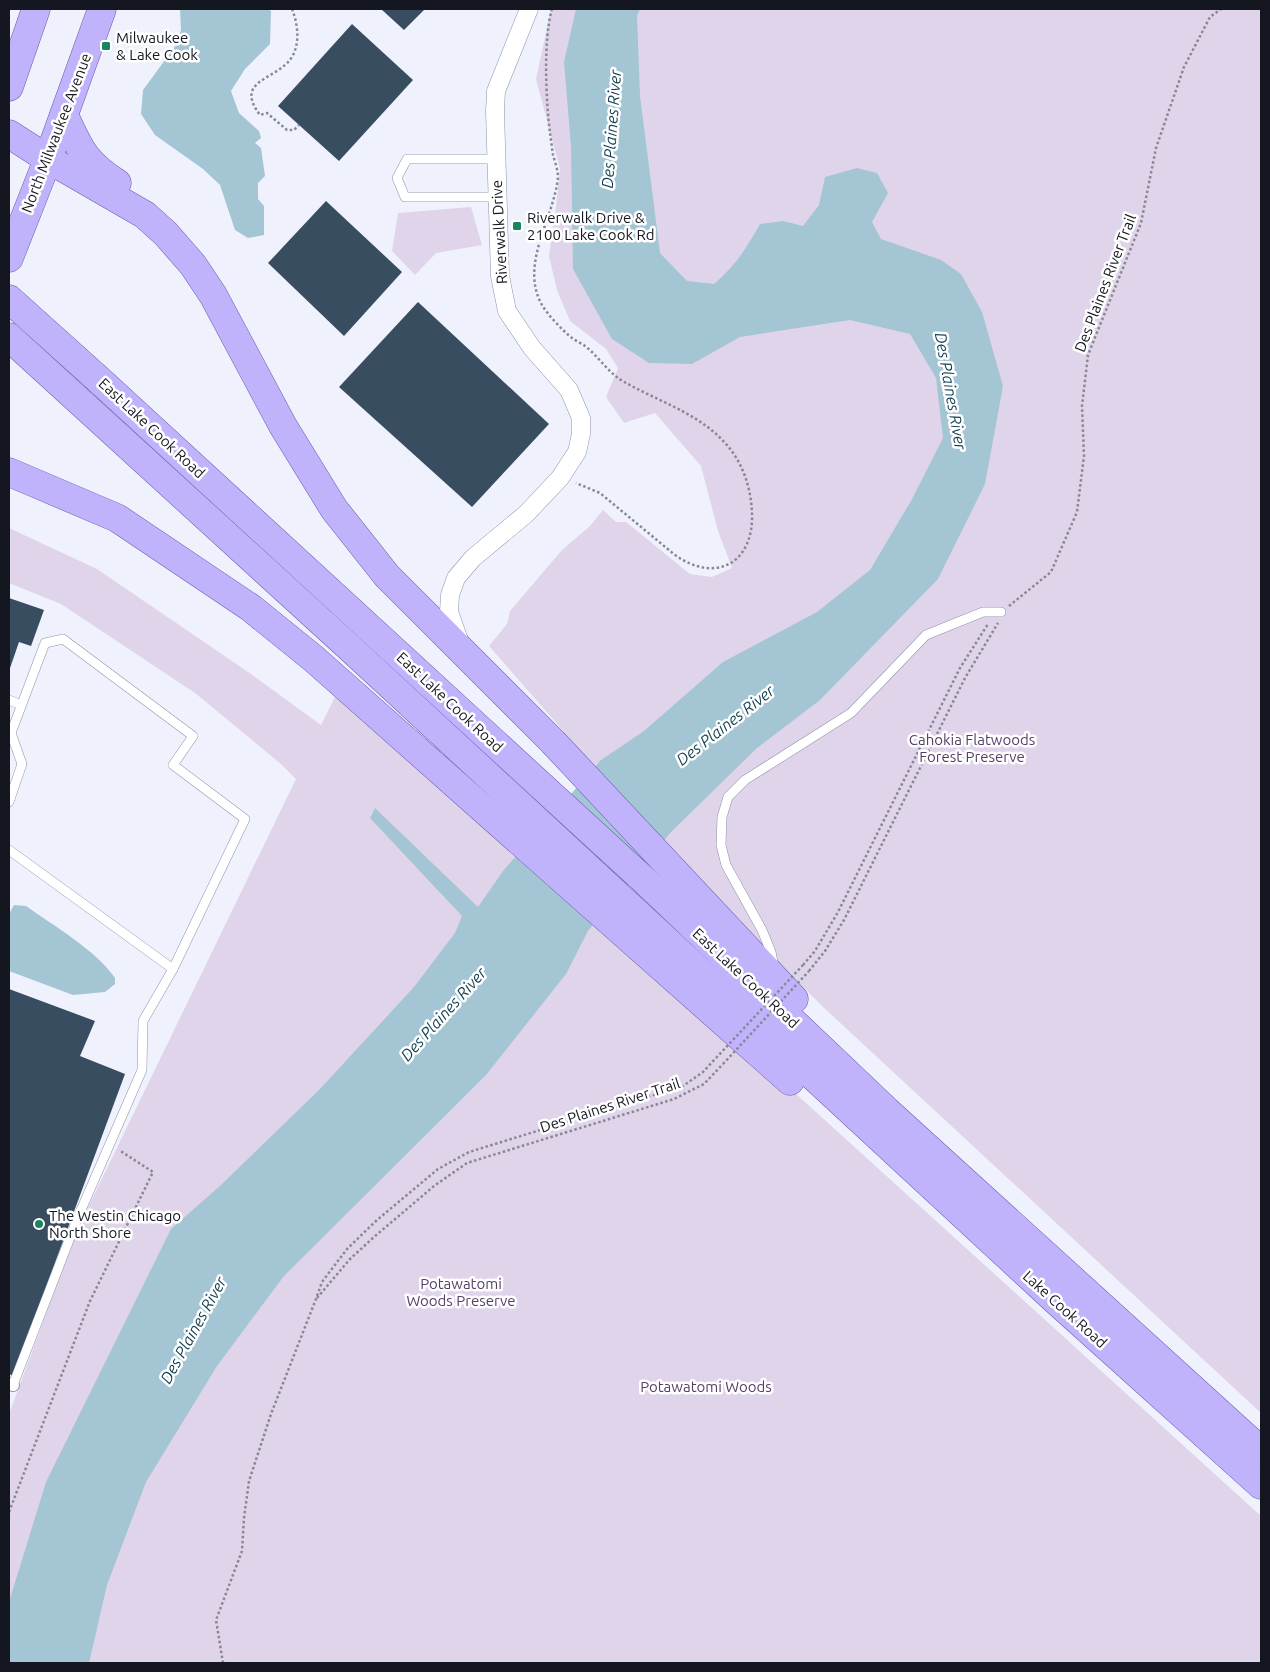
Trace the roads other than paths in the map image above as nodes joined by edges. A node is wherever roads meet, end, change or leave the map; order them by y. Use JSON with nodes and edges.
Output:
{"nodes":[{"id":1,"x":102,"y":9,"type":"edge"},
{"id":2,"x":529,"y":9,"type":"edge"},
{"id":3,"x":33,"y":18,"type":"edge"},
{"id":4,"x":9,"y":50,"type":"edge"},
{"id":5,"x":9,"y":87,"type":"edge"},
{"id":6,"x":64,"y":115,"type":"junction"},
{"id":7,"x":9,"y":134,"type":"edge"},
{"id":8,"x":48,"y":159,"type":"junction"},
{"id":9,"x":496,"y":159,"type":"junction"},
{"id":10,"x":497,"y":197,"type":"junction"},
{"id":11,"x":9,"y":258,"type":"edge"},
{"id":12,"x":213,"y":295,"type":"junction"},
{"id":13,"x":9,"y":299,"type":"edge"},
{"id":14,"x":17,"y":344,"type":"edge"},
{"id":15,"x":15,"y":476,"type":"edge"},
{"id":16,"x":1001,"y":612,"type":"road end"},
{"id":17,"x":463,"y":652,"type":"junction"},
{"id":18,"x":9,"y":700,"type":"edge"},
{"id":19,"x":22,"y":705,"type":"junction"},
{"id":20,"x":10,"y":733,"type":"edge"},
{"id":21,"x":9,"y":802,"type":"edge"},
{"id":22,"x":9,"y":850,"type":"edge"},
{"id":23,"x":617,"y":912,"type":"junction"},
{"id":24,"x":173,"y":969,"type":"junction"},
{"id":25,"x":770,"y":975,"type":"junction"},
{"id":26,"x":879,"y":1121,"type":"junction"},
{"id":27,"x":11,"y":1385,"type":"edge"},
{"id":28,"x":1261,"y":1452,"type":"edge"},
{"id":29,"x":1261,"y":1485,"type":"edge"}],
"edges":[{"from":1,"to":6,"type":"main road","name":"North Milwaukee Avenue"},
{"from":2,"to":9,"type":"street","name":"Riverwalk Drive"},
{"from":3,"to":4,"type":"main road"},
{"from":3,"to":5,"type":"main road"},
{"from":6,"to":8,"type":"main road","name":"North Milwaukee Avenue"},
{"from":6,"to":12,"type":"main road"},
{"from":7,"to":8,"type":"main road"},
{"from":8,"to":11,"type":"main road","name":"North Milwaukee Avenue"},
{"from":8,"to":12,"type":"main road"},
{"from":9,"to":10,"type":"street","name":"Riverwalk Drive"},
{"from":9,"to":10,"type":"lane"},
{"from":10,"to":17,"type":"street","name":"Riverwalk Drive"},
{"from":12,"to":17,"type":"main road"},
{"from":13,"to":26,"type":"main road","name":"East Lake Cook Road"},
{"from":14,"to":23,"type":"main road","name":"East Lake Cook Road"},
{"from":15,"to":23,"type":"main road"},
{"from":16,"to":25,"type":"lane"},
{"from":17,"to":25,"type":"main road"},
{"from":18,"to":19,"type":"lane"},
{"from":19,"to":20,"type":"lane"},
{"from":19,"to":24,"type":"lane"},
{"from":20,"to":21,"type":"lane"},
{"from":22,"to":24,"type":"lane"},
{"from":23,"to":26,"type":"main road"},
{"from":24,"to":27,"type":"lane"},
{"from":25,"to":26,"type":"main road"},
{"from":26,"to":28,"type":"main road","name":"Lake Cook Road"},
{"from":26,"to":29,"type":"main road","name":"Lake Cook Road"}]}
